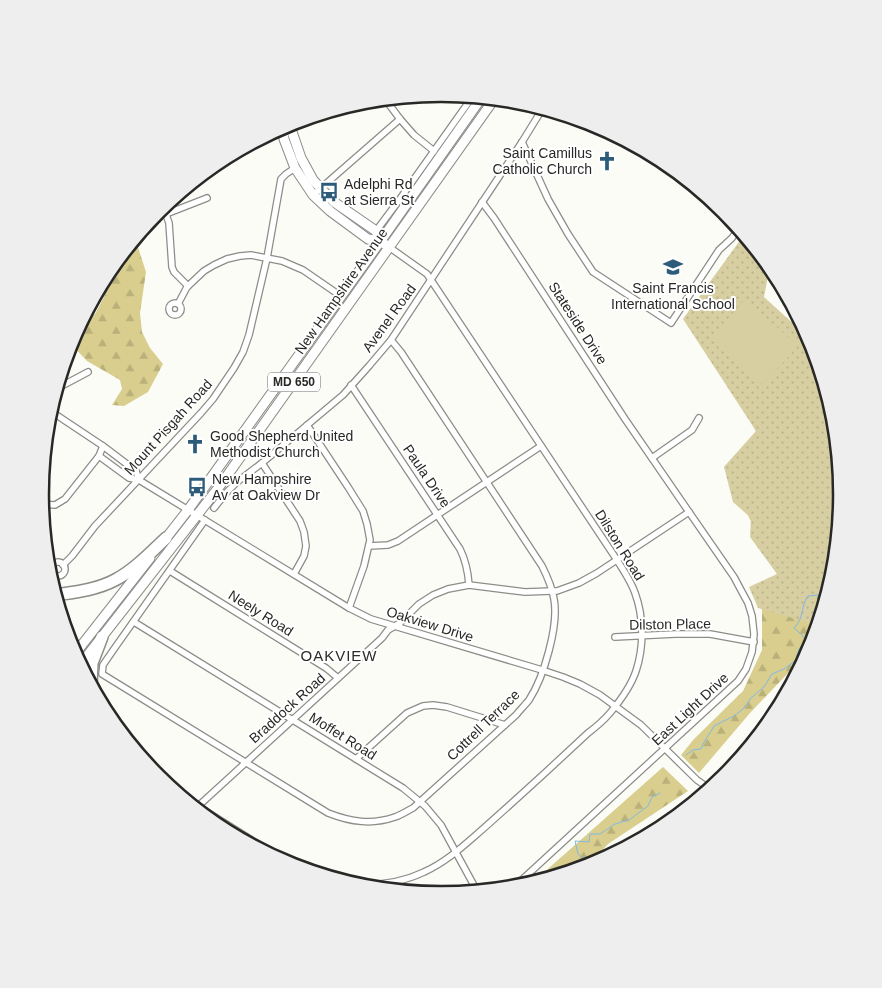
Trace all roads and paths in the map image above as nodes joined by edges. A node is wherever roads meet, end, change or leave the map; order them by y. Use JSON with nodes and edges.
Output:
{"nodes":[{"id":1,"x":468,"y":103,"type":"edge"},
{"id":2,"x":477,"y":104,"type":"edge"},
{"id":3,"x":390,"y":105,"type":"edge"},
{"id":4,"x":490,"y":105,"type":"edge"},
{"id":5,"x":539,"y":114,"type":"edge"},
{"id":6,"x":400,"y":119,"type":"junction"},
{"id":7,"x":292,"y":132,"type":"edge"},
{"id":8,"x":283,"y":135,"type":"edge"},
{"id":9,"x":522,"y":142,"type":"junction"},
{"id":10,"x":434,"y":151,"type":"junction"},
{"id":11,"x":295,"y":168,"type":"junction"},
{"id":12,"x":317,"y":192,"type":"junction"},
{"id":13,"x":207,"y":198,"type":"dead end"},
{"id":14,"x":482,"y":202,"type":"junction"},
{"id":15,"x":168,"y":213,"type":"edge"},
{"id":16,"x":166,"y":214,"type":"edge"},
{"id":17,"x":376,"y":231,"type":"junction"},
{"id":18,"x":735,"y":234,"type":"edge"},
{"id":19,"x":380,"y":241,"type":"junction"},
{"id":20,"x":389,"y":247,"type":"junction"},
{"id":21,"x":267,"y":258,"type":"junction"},
{"id":22,"x":431,"y":280,"type":"junction"},
{"id":23,"x":188,"y":286,"type":"junction"},
{"id":24,"x":335,"y":292,"type":"dead end"},
{"id":25,"x":178,"y":304,"type":"dead end"},
{"id":26,"x":391,"y":340,"type":"junction"},
{"id":27,"x":88,"y":372,"type":"dead end"},
{"id":28,"x":65,"y":384,"type":"edge"},
{"id":29,"x":351,"y":385,"type":"junction"},
{"id":30,"x":56,"y":415,"type":"edge"},
{"id":31,"x":699,"y":418,"type":"dead end"},
{"id":32,"x":307,"y":425,"type":"junction"},
{"id":33,"x":103,"y":446,"type":"junction"},
{"id":34,"x":541,"y":446,"type":"junction"},
{"id":35,"x":99,"y":456,"type":"junction"},
{"id":36,"x":652,"y":458,"type":"junction"},
{"id":37,"x":262,"y":463,"type":"junction"},
{"id":38,"x":139,"y":480,"type":"junction"},
{"id":39,"x":487,"y":483,"type":"junction"},
{"id":40,"x":49,"y":505,"type":"edge"},
{"id":41,"x":214,"y":508,"type":"dead end"},
{"id":42,"x":188,"y":510,"type":"junction"},
{"id":43,"x":689,"y":512,"type":"junction"},
{"id":44,"x":438,"y":515,"type":"junction"},
{"id":45,"x":202,"y":518,"type":"junction"},
{"id":46,"x":166,"y":538,"type":"junction"},
{"id":47,"x":369,"y":546,"type":"junction"},
{"id":48,"x":617,"y":560,"type":"junction"},
{"id":49,"x":55,"y":563,"type":"edge"},
{"id":50,"x":63,"y":565,"type":"junction"},
{"id":51,"x":170,"y":572,"type":"junction"},
{"id":52,"x":294,"y":574,"type":"junction"},
{"id":53,"x":57,"y":577,"type":"edge"},
{"id":54,"x":468,"y":585,"type":"junction"},
{"id":55,"x":552,"y":591,"type":"junction"},
{"id":56,"x":61,"y":594,"type":"edge"},
{"id":57,"x":349,"y":608,"type":"junction"},
{"id":58,"x":134,"y":622,"type":"junction"},
{"id":59,"x":394,"y":626,"type":"junction"},
{"id":60,"x":642,"y":635,"type":"junction"},
{"id":61,"x":102,"y":637,"type":"junction"},
{"id":62,"x":615,"y":637,"type":"dead end"},
{"id":63,"x":754,"y":642,"type":"junction"},
{"id":64,"x":80,"y":647,"type":"edge"},
{"id":65,"x":85,"y":658,"type":"edge"},
{"id":66,"x":542,"y":670,"type":"junction"},
{"id":67,"x":92,"y":672,"type":"edge"},
{"id":68,"x":338,"y":678,"type":"junction"},
{"id":69,"x":615,"y":706,"type":"junction"},
{"id":70,"x":293,"y":720,"type":"junction"},
{"id":71,"x":505,"y":725,"type":"junction"},
{"id":72,"x":666,"y":748,"type":"junction"},
{"id":73,"x":356,"y":759,"type":"junction"},
{"id":74,"x":246,"y":763,"type":"junction"},
{"id":75,"x":704,"y":785,"type":"edge"},
{"id":76,"x":420,"y":802,"type":"junction"},
{"id":77,"x":201,"y":804,"type":"edge"},
{"id":78,"x":456,"y":852,"type":"junction"},
{"id":79,"x":525,"y":877,"type":"edge"},
{"id":80,"x":388,"y":883,"type":"edge"},
{"id":81,"x":474,"y":884,"type":"edge"}],
"edges":[{"from":1,"to":10,"type":"street"},
{"from":2,"to":19,"type":"main road","name":"New Hampshire Avenue","number":"MD 650"},
{"from":3,"to":6,"type":"street"},
{"from":4,"to":20,"type":"main road","name":"New Hampshire Avenue","number":"MD 650"},
{"from":5,"to":9,"type":"street","name":"Avenel Road"},
{"from":6,"to":10,"type":"street"},
{"from":6,"to":12,"type":"street"},
{"from":7,"to":12,"type":"main road"},
{"from":8,"to":11,"type":"main road"},
{"from":9,"to":14,"type":"street","name":"Avenel Road"},
{"from":9,"to":18,"type":"street"},
{"from":10,"to":17,"type":"street"},
{"from":11,"to":12,"type":"main road"},
{"from":11,"to":21,"type":"street","name":"Mount Pisgah Road"},
{"from":12,"to":17,"type":"main road"},
{"from":12,"to":19,"type":"main road"},
{"from":13,"to":15,"type":"street"},
{"from":14,"to":22,"type":"street","name":"Avenel Road"},
{"from":14,"to":36,"type":"street","name":"Stateside Drive"},
{"from":16,"to":23,"type":"street"},
{"from":17,"to":19,"type":"main road"},
{"from":19,"to":20,"type":"main road"},
{"from":19,"to":42,"type":"main road","name":"New Hampshire Avenue","number":"MD 650"},
{"from":20,"to":22,"type":"street","name":"Dilston Road"},
{"from":20,"to":45,"type":"main road","name":"New Hampshire Avenue","number":"MD 650"},
{"from":21,"to":23,"type":"street"},
{"from":21,"to":24,"type":"street"},
{"from":21,"to":38,"type":"street","name":"Mount Pisgah Road"},
{"from":22,"to":26,"type":"street","name":"Avenel Road"},
{"from":22,"to":34,"type":"street","name":"Dilston Road"},
{"from":23,"to":25,"type":"street"},
{"from":26,"to":29,"type":"street","name":"Avenel Road"},
{"from":26,"to":39,"type":"street","name":"Cottrell Terrace"},
{"from":27,"to":28,"type":"street"},
{"from":29,"to":32,"type":"street","name":"Avenel Road"},
{"from":29,"to":44,"type":"street","name":"Paula Drive"},
{"from":30,"to":33,"type":"street"},
{"from":31,"to":36,"type":"street"},
{"from":32,"to":37,"type":"street","name":"Avenel Road"},
{"from":32,"to":47,"type":"street"},
{"from":33,"to":35,"type":"street"},
{"from":33,"to":38,"type":"street"},
{"from":34,"to":39,"type":"street"},
{"from":34,"to":48,"type":"street","name":"Dilston Road"},
{"from":35,"to":38,"type":"street"},
{"from":35,"to":40,"type":"street"},
{"from":36,"to":43,"type":"street","name":"East Light Drive"},
{"from":37,"to":41,"type":"street","name":"Avenel Road"},
{"from":37,"to":52,"type":"street"},
{"from":38,"to":42,"type":"street","name":"Oakview Drive"},
{"from":38,"to":50,"type":"street","name":"Mount Pisgah Road"},
{"from":39,"to":44,"type":"street"},
{"from":39,"to":55,"type":"street","name":"Cottrell Terrace"},
{"from":42,"to":45,"type":"street","name":"Oakview Drive"},
{"from":42,"to":46,"type":"main road","name":"New Hampshire Avenue","number":"MD 650"},
{"from":43,"to":48,"type":"street","name":"Braddock Road"},
{"from":43,"to":63,"type":"street","name":"East Light Drive"},
{"from":44,"to":47,"type":"street"},
{"from":44,"to":54,"type":"street","name":"Paula Drive"},
{"from":45,"to":51,"type":"street"},
{"from":45,"to":52,"type":"street","name":"Oakview Drive"},
{"from":45,"to":61,"type":"main road","name":"New Hampshire Avenue","number":"MD 650"},
{"from":46,"to":56,"type":"highway"},
{"from":46,"to":64,"type":"main road","name":"New Hampshire Avenue","number":"MD 650"},
{"from":47,"to":57,"type":"street"},
{"from":48,"to":55,"type":"street","name":"Braddock Road"},
{"from":48,"to":60,"type":"street","name":"Dilston Road"},
{"from":49,"to":50,"type":"street"},
{"from":50,"to":53,"type":"street"},
{"from":51,"to":58,"type":"street"},
{"from":51,"to":68,"type":"street","name":"Neely Road"},
{"from":52,"to":57,"type":"street","name":"Oakview Drive"},
{"from":54,"to":55,"type":"street","name":"Braddock Road"},
{"from":54,"to":59,"type":"street","name":"Braddock Road"},
{"from":55,"to":66,"type":"street","name":"Cottrell Terrace"},
{"from":57,"to":59,"type":"street","name":"Oakview Drive"},
{"from":58,"to":70,"type":"street","name":"Moffet Road"},
{"from":58,"to":74,"type":"street","name":"Cottrell Terrace"},
{"from":59,"to":66,"type":"street","name":"Oakview Drive"},
{"from":59,"to":68,"type":"street","name":"Braddock Road"},
{"from":60,"to":62,"type":"street","name":"Dilston Place"},
{"from":60,"to":63,"type":"street","name":"Dilston Place"},
{"from":60,"to":69,"type":"street","name":"Dilston Road"},
{"from":61,"to":65,"type":"main road","name":"New Hampshire Avenue","number":"MD 650"},
{"from":61,"to":67,"type":"highway"},
{"from":63,"to":72,"type":"street","name":"East Light Drive"},
{"from":66,"to":69,"type":"street","name":"Oakview Drive"},
{"from":66,"to":71,"type":"street","name":"Cottrell Terrace"},
{"from":68,"to":70,"type":"street","name":"Braddock Road"},
{"from":69,"to":72,"type":"street","name":"Oakview Drive"},
{"from":69,"to":78,"type":"street","name":"Dilston Road"},
{"from":70,"to":73,"type":"street","name":"Moffet Road"},
{"from":70,"to":74,"type":"street","name":"Braddock Road"},
{"from":71,"to":73,"type":"street"},
{"from":71,"to":76,"type":"street","name":"Cottrell Terrace"},
{"from":72,"to":75,"type":"street","name":"Oakview Drive"},
{"from":72,"to":79,"type":"street","name":"East Light Drive"},
{"from":73,"to":76,"type":"street","name":"Moffet Road"},
{"from":74,"to":76,"type":"street","name":"Cottrell Terrace"},
{"from":74,"to":77,"type":"street","name":"Braddock Road"},
{"from":76,"to":78,"type":"street","name":"Moffet Road"},
{"from":78,"to":80,"type":"street","name":"Dilston Road"},
{"from":78,"to":81,"type":"street","name":"Moffet Road"}]}
